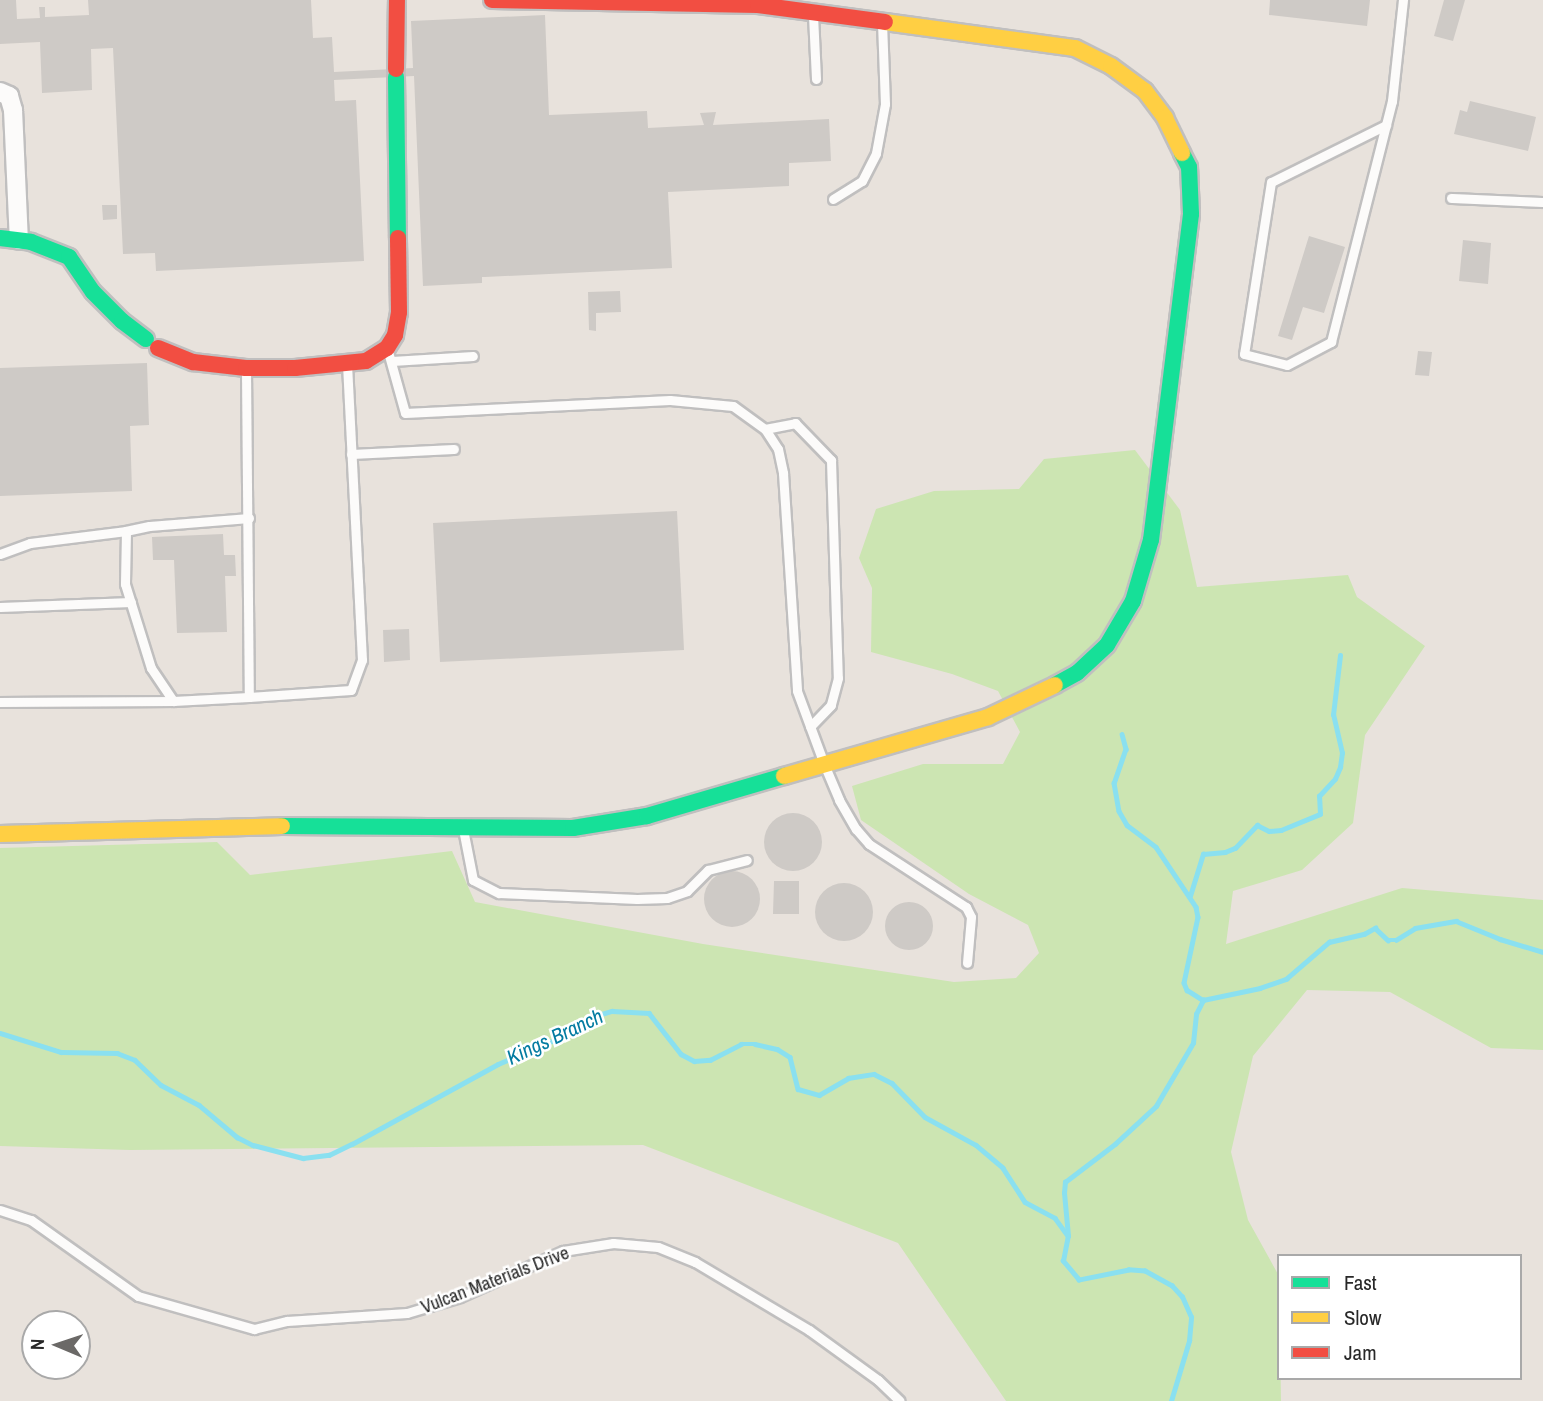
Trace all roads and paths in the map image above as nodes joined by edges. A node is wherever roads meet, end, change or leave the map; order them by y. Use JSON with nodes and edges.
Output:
{"nodes":[{"id":1,"x":397,"y":0,"type":"edge"},
{"id":2,"x":492,"y":0,"type":"edge"},
{"id":3,"x":1403,"y":0,"type":"edge"},
{"id":4,"x":812,"y":12,"type":"junction"},
{"id":5,"x":882,"y":22,"type":"junction"},
{"id":6,"x":816,"y":79,"type":"dead end"},
{"id":7,"x":0,"y":92,"type":"edge"},
{"id":8,"x":1386,"y":125,"type":"junction"},
{"id":9,"x":1451,"y":198,"type":"dead end"},
{"id":10,"x":833,"y":199,"type":"dead end"},
{"id":11,"x":1543,"y":202,"type":"edge"},
{"id":12,"x":0,"y":238,"type":"edge"},
{"id":13,"x":19,"y":240,"type":"junction"},
{"id":14,"x":390,"y":355,"type":"junction"},
{"id":15,"x":474,"y":356,"type":"dead end"},
{"id":16,"x":346,"y":363,"type":"junction"},
{"id":17,"x":246,"y":368,"type":"junction"},
{"id":18,"x":765,"y":429,"type":"junction"},
{"id":19,"x":454,"y":449,"type":"dead end"},
{"id":20,"x":351,"y":454,"type":"junction"},
{"id":21,"x":249,"y":518,"type":"junction"},
{"id":22,"x":126,"y":531,"type":"junction"},
{"id":23,"x":0,"y":554,"type":"edge"},
{"id":24,"x":131,"y":602,"type":"junction"},
{"id":25,"x":0,"y":607,"type":"edge"},
{"id":26,"x":250,"y":698,"type":"junction"},
{"id":27,"x":173,"y":701,"type":"junction"},
{"id":28,"x":0,"y":702,"type":"edge"},
{"id":29,"x":810,"y":727,"type":"junction"},
{"id":30,"x":824,"y":764,"type":"junction"},
{"id":31,"x":463,"y":829,"type":"junction"},
{"id":32,"x":0,"y":834,"type":"edge"},
{"id":33,"x":747,"y":860,"type":"dead end"},
{"id":34,"x":967,"y":963,"type":"dead end"},
{"id":35,"x":0,"y":1210,"type":"edge"},
{"id":36,"x":900,"y":1401,"type":"edge"}],
"edges":[{"from":1,"to":14,"type":"street"},
{"from":2,"to":4,"type":"street"},
{"from":3,"to":8,"type":"lane"},
{"from":4,"to":5,"type":"street"},
{"from":4,"to":6,"type":"lane"},
{"from":5,"to":10,"type":"lane"},
{"from":5,"to":30,"type":"street"},
{"from":7,"to":13,"type":"street"},
{"from":8,"to":8,"type":"lane"},
{"from":9,"to":11,"type":"lane"},
{"from":12,"to":13,"type":"street"},
{"from":13,"to":17,"type":"street"},
{"from":14,"to":15,"type":"lane"},
{"from":14,"to":16,"type":"street"},
{"from":14,"to":18,"type":"lane"},
{"from":16,"to":17,"type":"street"},
{"from":16,"to":20,"type":"lane"},
{"from":17,"to":21,"type":"lane"},
{"from":18,"to":29,"type":"lane"},
{"from":18,"to":29,"type":"lane"},
{"from":19,"to":20,"type":"lane"},
{"from":20,"to":26,"type":"lane"},
{"from":21,"to":22,"type":"lane"},
{"from":21,"to":26,"type":"lane"},
{"from":22,"to":23,"type":"lane"},
{"from":22,"to":24,"type":"lane"},
{"from":24,"to":25,"type":"lane"},
{"from":24,"to":27,"type":"lane"},
{"from":26,"to":27,"type":"lane"},
{"from":27,"to":28,"type":"lane"},
{"from":29,"to":30,"type":"lane"},
{"from":30,"to":31,"type":"street"},
{"from":30,"to":34,"type":"lane"},
{"from":31,"to":32,"type":"street"},
{"from":31,"to":33,"type":"lane"},
{"from":35,"to":36,"type":"lane","name":"Vulcan Materials Drive"}]}
